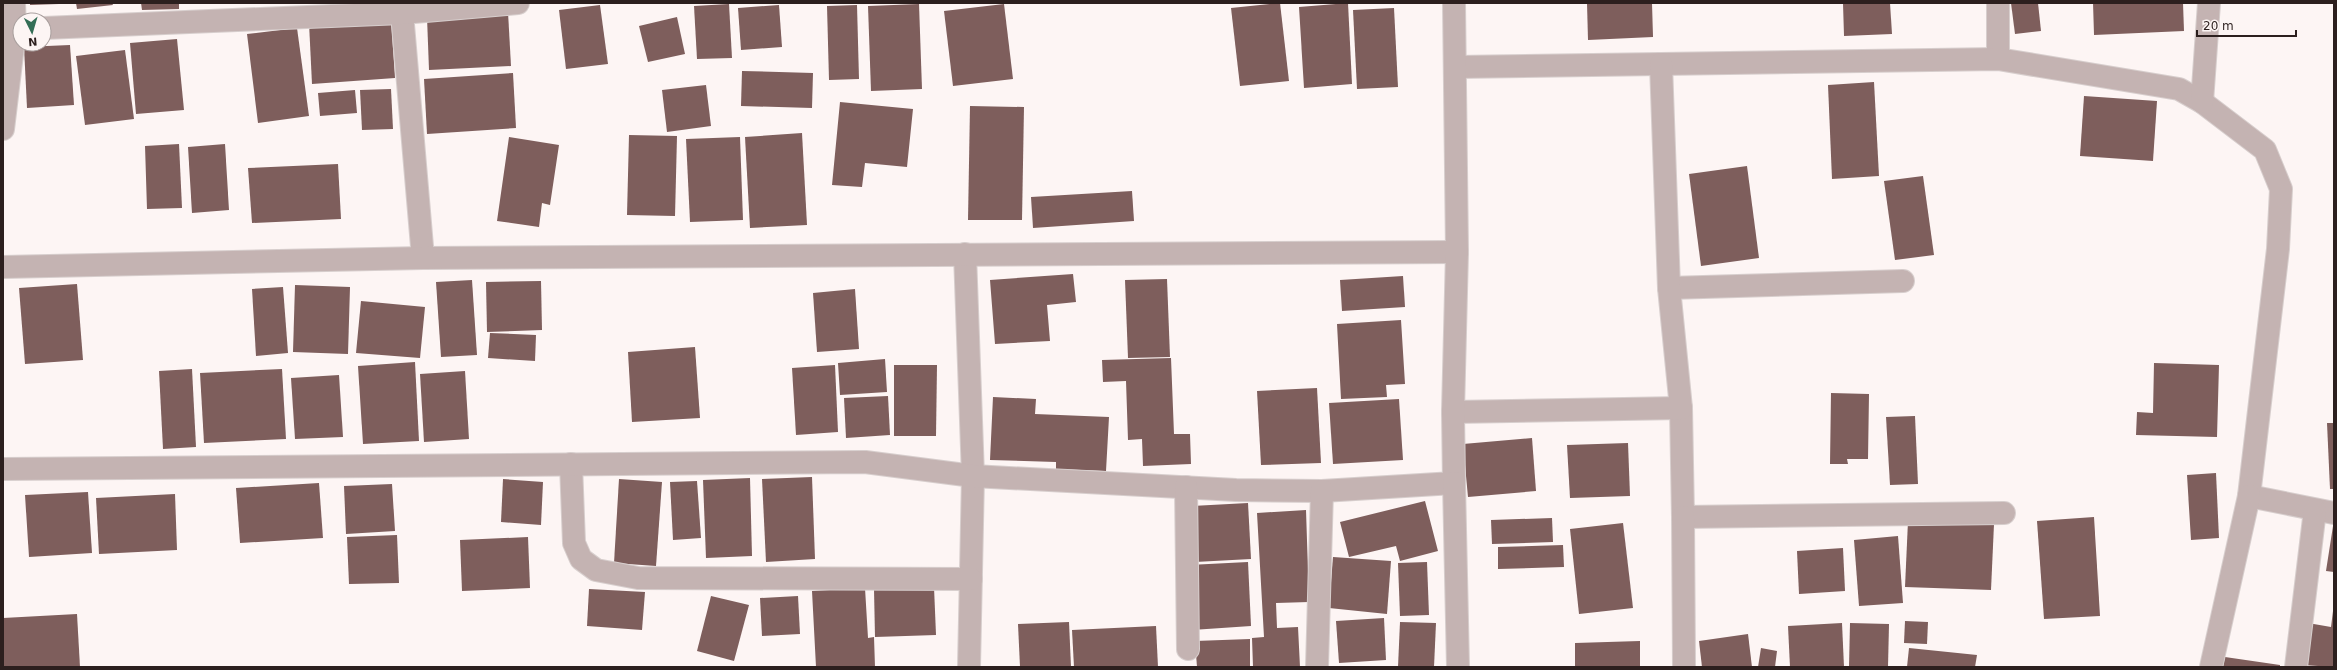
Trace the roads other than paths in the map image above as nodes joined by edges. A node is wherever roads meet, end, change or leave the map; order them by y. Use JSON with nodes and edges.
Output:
{"nodes":[{"id":1,"x":518,"y":3,"type":"edge"},
{"id":2,"x":1454,"y":3,"type":"edge"},
{"id":3,"x":1998,"y":3,"type":"edge"},
{"id":4,"x":2209,"y":3,"type":"edge"},
{"id":5,"x":402,"y":13,"type":"junction"},
{"id":6,"x":52,"y":28,"type":"edge"},
{"id":7,"x":12,"y":40,"type":"edge"},
{"id":8,"x":1998,"y":59,"type":"junction"},
{"id":9,"x":1661,"y":64,"type":"junction"},
{"id":10,"x":1456,"y":67,"type":"junction"},
{"id":11,"x":2202,"y":102,"type":"junction"},
{"id":12,"x":3,"y":129,"type":"edge"},
{"id":13,"x":1457,"y":252,"type":"junction"},
{"id":14,"x":965,"y":254,"type":"junction"},
{"id":15,"x":423,"y":258,"type":"junction"},
{"id":16,"x":3,"y":267,"type":"edge"},
{"id":17,"x":1903,"y":282,"type":"dead end"},
{"id":18,"x":1669,"y":288,"type":"junction"},
{"id":19,"x":1681,"y":408,"type":"junction"},
{"id":20,"x":1453,"y":412,"type":"junction"},
{"id":21,"x":571,"y":464,"type":"junction"},
{"id":22,"x":3,"y":469,"type":"edge"},
{"id":23,"x":973,"y":476,"type":"junction"},
{"id":24,"x":1454,"y":483,"type":"junction"},
{"id":25,"x":1186,"y":487,"type":"junction"},
{"id":26,"x":1322,"y":492,"type":"junction"},
{"id":27,"x":2249,"y":496,"type":"junction"},
{"id":28,"x":2324,"y":511,"type":"edge"},
{"id":29,"x":2004,"y":513,"type":"dead end"},
{"id":30,"x":1683,"y":517,"type":"junction"},
{"id":31,"x":971,"y":579,"type":"junction"},
{"id":32,"x":1188,"y":649,"type":"dead end"},
{"id":33,"x":969,"y":667,"type":"edge"},
{"id":34,"x":1317,"y":667,"type":"edge"},
{"id":35,"x":1458,"y":667,"type":"edge"},
{"id":36,"x":1684,"y":667,"type":"edge"},
{"id":37,"x":2211,"y":667,"type":"edge"},
{"id":38,"x":2296,"y":667,"type":"edge"}],
"edges":[{"from":1,"to":5,"type":"street"},
{"from":2,"to":10,"type":"street"},
{"from":3,"to":8,"type":"street"},
{"from":4,"to":11,"type":"street"},
{"from":5,"to":6,"type":"street"},
{"from":5,"to":15,"type":"street"},
{"from":7,"to":12,"type":"street"},
{"from":8,"to":9,"type":"street"},
{"from":8,"to":11,"type":"street"},
{"from":9,"to":10,"type":"street"},
{"from":9,"to":18,"type":"street"},
{"from":10,"to":13,"type":"street"},
{"from":11,"to":27,"type":"street"},
{"from":13,"to":14,"type":"street"},
{"from":13,"to":20,"type":"street"},
{"from":14,"to":15,"type":"street"},
{"from":14,"to":23,"type":"street"},
{"from":15,"to":16,"type":"street"},
{"from":17,"to":18,"type":"street"},
{"from":18,"to":19,"type":"street"},
{"from":19,"to":20,"type":"street"},
{"from":19,"to":30,"type":"street"},
{"from":20,"to":24,"type":"street"},
{"from":21,"to":22,"type":"street"},
{"from":21,"to":23,"type":"street"},
{"from":21,"to":31,"type":"street"},
{"from":23,"to":25,"type":"street"},
{"from":23,"to":31,"type":"street"},
{"from":24,"to":26,"type":"street"},
{"from":24,"to":35,"type":"street"},
{"from":25,"to":26,"type":"street"},
{"from":25,"to":32,"type":"street"},
{"from":26,"to":34,"type":"street"},
{"from":27,"to":28,"type":"street"},
{"from":27,"to":37,"type":"street"},
{"from":28,"to":38,"type":"street"},
{"from":29,"to":30,"type":"street"},
{"from":30,"to":36,"type":"street"},
{"from":31,"to":33,"type":"street"}]}
